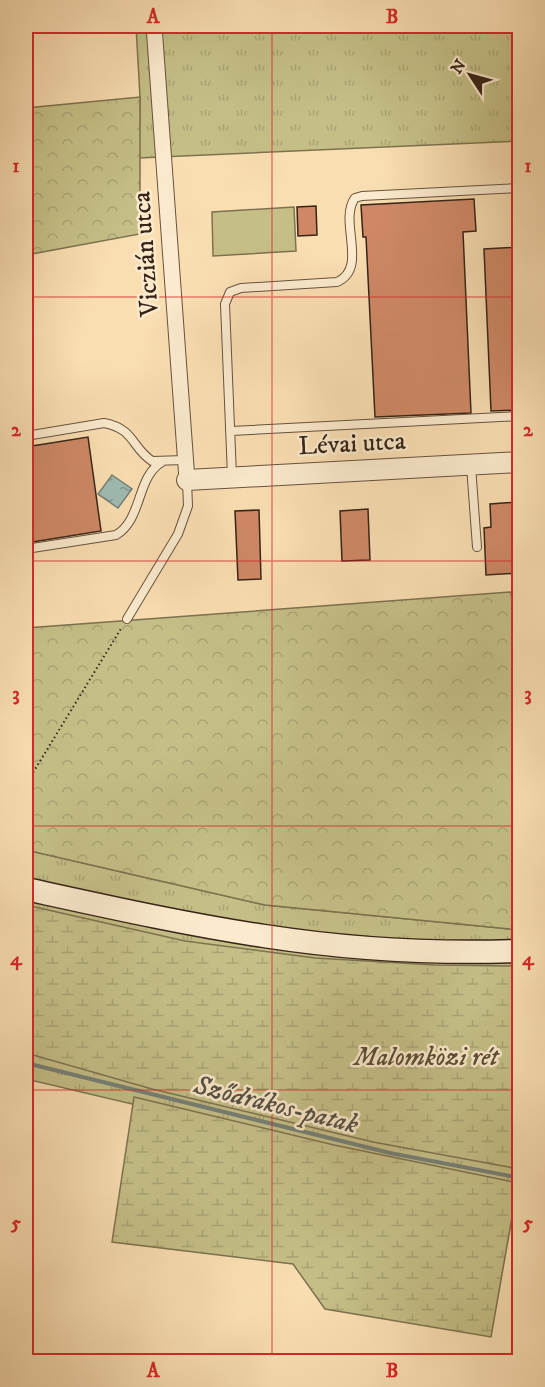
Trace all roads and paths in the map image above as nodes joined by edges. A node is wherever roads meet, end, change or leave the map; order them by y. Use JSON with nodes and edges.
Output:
{"nodes":[{"id":1,"x":154,"y":26,"type":"edge"},
{"id":2,"x":519,"y":188,"type":"edge"},
{"id":3,"x":519,"y":416,"type":"edge"},
{"id":4,"x":231,"y":431,"type":"junction"},
{"id":5,"x":26,"y":435,"type":"edge"},
{"id":6,"x":185,"y":460,"type":"junction"},
{"id":7,"x":162,"y":462,"type":"junction"},
{"id":8,"x":519,"y":462,"type":"edge"},
{"id":9,"x":471,"y":465,"type":"junction"},
{"id":10,"x":232,"y":477,"type":"junction"},
{"id":11,"x":187,"y":480,"type":"junction"},
{"id":12,"x":477,"y":547,"type":"dead end"},
{"id":13,"x":26,"y":549,"type":"edge"},
{"id":14,"x":127,"y":619,"type":"joint"},
{"id":15,"x":26,"y":784,"type":"edge"},
{"id":16,"x":26,"y":889,"type":"edge"},
{"id":17,"x":519,"y":951,"type":"edge"}],
"edges":[{"from":1,"to":6,"type":"street","name":"Viczián utca"},
{"from":2,"to":4,"type":"lane"},
{"from":3,"to":4,"type":"lane"},
{"from":4,"to":10,"type":"lane"},
{"from":5,"to":7,"type":"lane"},
{"from":6,"to":7,"type":"lane"},
{"from":6,"to":11,"type":"street","name":"Viczián utca"},
{"from":7,"to":13,"type":"lane"},
{"from":8,"to":9,"type":"street","name":"Lévai utca"},
{"from":9,"to":10,"type":"street","name":"Lévai utca"},
{"from":9,"to":12,"type":"lane"},
{"from":10,"to":11,"type":"street","name":"Lévai utca"},
{"from":11,"to":14,"type":"lane"},
{"from":14,"to":15,"type":"path"},
{"from":16,"to":17,"type":"main road"}]}
